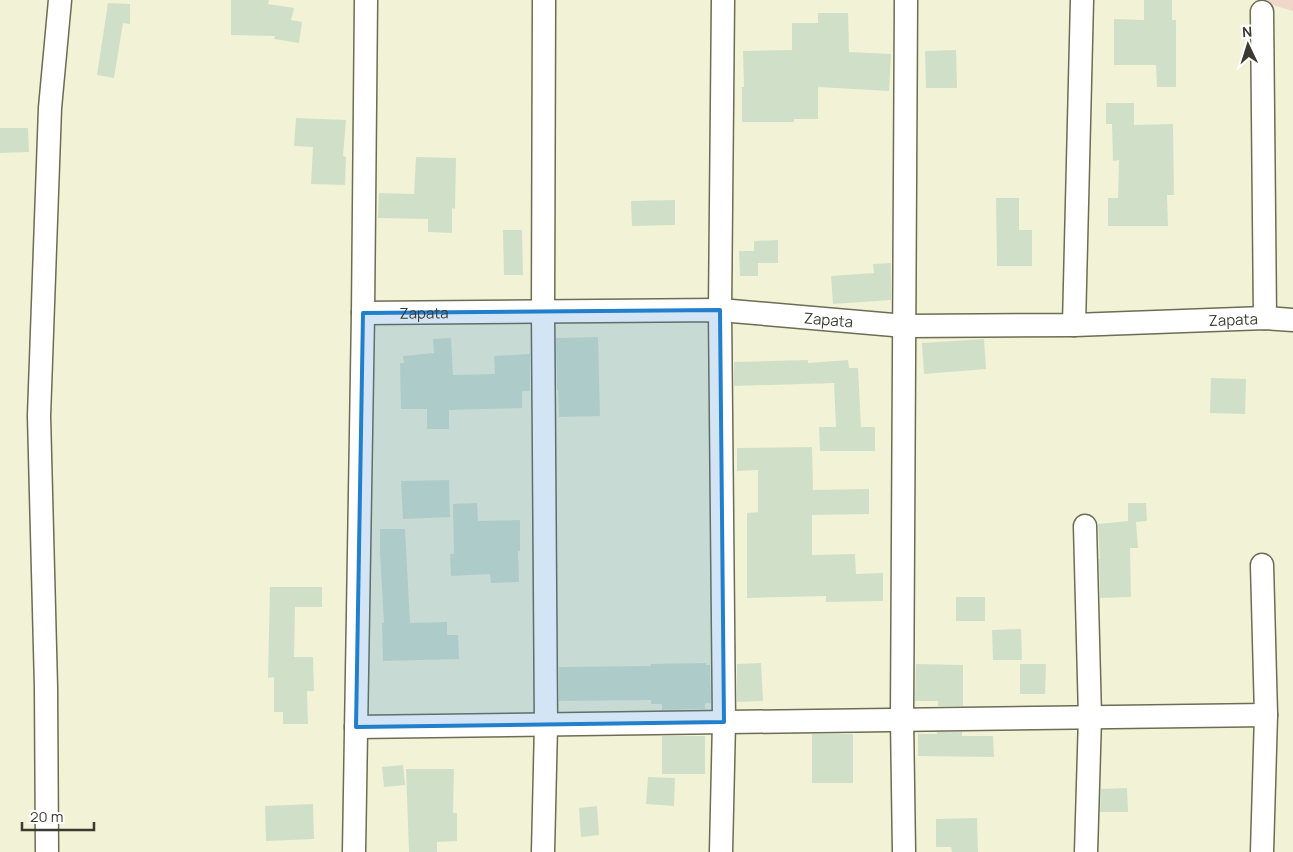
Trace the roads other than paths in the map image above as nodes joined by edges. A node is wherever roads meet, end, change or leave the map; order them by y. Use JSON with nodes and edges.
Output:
{"nodes":[{"id":1,"x":60,"y":0,"type":"edge"},
{"id":2,"x":366,"y":0,"type":"edge"},
{"id":3,"x":544,"y":0,"type":"edge"},
{"id":4,"x":723,"y":0,"type":"edge"},
{"id":5,"x":906,"y":0,"type":"edge"},
{"id":6,"x":1082,"y":0,"type":"edge"},
{"id":7,"x":1262,"y":12,"type":"dead end"},
{"id":8,"x":720,"y":310,"type":"junction"},
{"id":9,"x":543,"y":311,"type":"junction"},
{"id":10,"x":364,"y":314,"type":"junction"},
{"id":11,"x":1265,"y":318,"type":"junction"},
{"id":12,"x":1293,"y":320,"type":"edge"},
{"id":13,"x":1074,"y":325,"type":"junction"},
{"id":14,"x":905,"y":326,"type":"junction"},
{"id":15,"x":1085,"y":526,"type":"dead end"},
{"id":16,"x":1262,"y":565,"type":"dead end"},
{"id":17,"x":1266,"y":715,"type":"junction"},
{"id":18,"x":1090,"y":717,"type":"junction"},
{"id":19,"x":902,"y":720,"type":"junction"},
{"id":20,"x":724,"y":722,"type":"junction"},
{"id":21,"x":546,"y":725,"type":"junction"},
{"id":22,"x":356,"y":727,"type":"junction"},
{"id":23,"x":47,"y":852,"type":"edge"},
{"id":24,"x":354,"y":852,"type":"edge"},
{"id":25,"x":543,"y":852,"type":"edge"},
{"id":26,"x":722,"y":852,"type":"edge"},
{"id":27,"x":904,"y":852,"type":"edge"},
{"id":28,"x":1086,"y":852,"type":"edge"},
{"id":29,"x":1262,"y":852,"type":"edge"}],
"edges":[{"from":1,"to":23,"type":"street"},
{"from":2,"to":10,"type":"street"},
{"from":3,"to":9,"type":"street"},
{"from":4,"to":8,"type":"street"},
{"from":5,"to":14,"type":"street"},
{"from":6,"to":13,"type":"street"},
{"from":7,"to":11,"type":"street"},
{"from":8,"to":9,"type":"street","name":"Zapata"},
{"from":8,"to":14,"type":"street","name":"Zapata"},
{"from":8,"to":20,"type":"street"},
{"from":9,"to":10,"type":"street","name":"Zapata"},
{"from":9,"to":21,"type":"street"},
{"from":10,"to":22,"type":"street"},
{"from":11,"to":12,"type":"street","name":"Zapata"},
{"from":11,"to":13,"type":"street","name":"Zapata"},
{"from":13,"to":14,"type":"street","name":"Zapata"},
{"from":14,"to":19,"type":"street"},
{"from":15,"to":18,"type":"street"},
{"from":16,"to":17,"type":"street"},
{"from":17,"to":18,"type":"street"},
{"from":17,"to":29,"type":"street"},
{"from":18,"to":19,"type":"street"},
{"from":18,"to":28,"type":"street"},
{"from":19,"to":20,"type":"street"},
{"from":19,"to":27,"type":"street"},
{"from":20,"to":21,"type":"street"},
{"from":20,"to":26,"type":"street"},
{"from":21,"to":22,"type":"street"},
{"from":21,"to":25,"type":"street"},
{"from":22,"to":24,"type":"street"}]}
